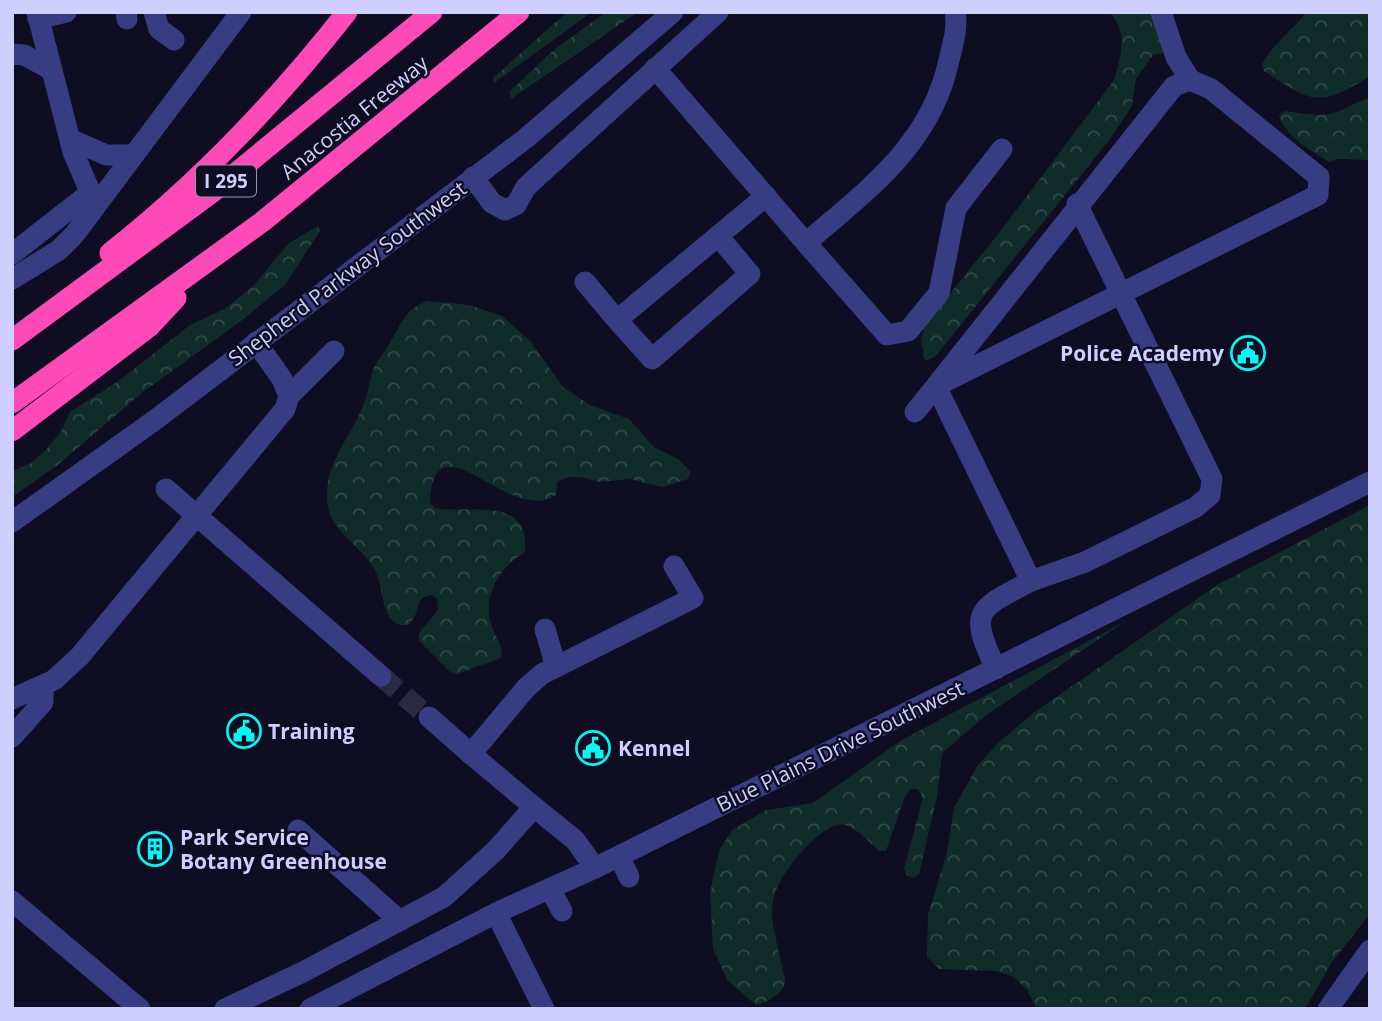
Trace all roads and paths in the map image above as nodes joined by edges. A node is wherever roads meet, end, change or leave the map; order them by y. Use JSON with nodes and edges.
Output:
{"nodes":[{"id":1,"x":66,"y":12,"type":"edge"},
{"id":2,"x":154,"y":12,"type":"edge"},
{"id":3,"x":241,"y":12,"type":"edge"},
{"id":4,"x":347,"y":12,"type":"edge"},
{"id":5,"x":432,"y":12,"type":"edge"},
{"id":6,"x":519,"y":12,"type":"edge"},
{"id":7,"x":673,"y":12,"type":"edge"},
{"id":8,"x":718,"y":12,"type":"edge"},
{"id":9,"x":955,"y":12,"type":"edge"},
{"id":10,"x":1161,"y":12,"type":"edge"},
{"id":11,"x":37,"y":15,"type":"edge"},
{"id":12,"x":174,"y":40,"type":"dead end"},
{"id":13,"x":12,"y":54,"type":"edge"},
{"id":14,"x":655,"y":68,"type":"junction"},
{"id":15,"x":52,"y":70,"type":"junction"},
{"id":16,"x":1190,"y":80,"type":"junction"},
{"id":17,"x":70,"y":139,"type":"junction"},
{"id":18,"x":1003,"y":149,"type":"dead end"},
{"id":19,"x":133,"y":155,"type":"junction"},
{"id":20,"x":473,"y":177,"type":"junction"},
{"id":21,"x":766,"y":196,"type":"junction"},
{"id":22,"x":92,"y":198,"type":"junction"},
{"id":23,"x":1077,"y":204,"type":"junction"},
{"id":24,"x":718,"y":236,"type":"junction"},
{"id":25,"x":806,"y":243,"type":"junction"},
{"id":26,"x":12,"y":254,"type":"edge"},
{"id":27,"x":216,"y":256,"type":"junction"},
{"id":28,"x":12,"y":279,"type":"edge"},
{"id":29,"x":584,"y":282,"type":"dead end"},
{"id":30,"x":1119,"y":293,"type":"junction"},
{"id":31,"x":617,"y":320,"type":"junction"},
{"id":32,"x":12,"y":324,"type":"edge"},
{"id":33,"x":12,"y":340,"type":"edge"},
{"id":34,"x":256,"y":342,"type":"junction"},
{"id":35,"x":334,"y":351,"type":"dead end"},
{"id":36,"x":936,"y":386,"type":"junction"},
{"id":37,"x":289,"y":396,"type":"junction"},
{"id":38,"x":12,"y":403,"type":"edge"},
{"id":39,"x":915,"y":412,"type":"dead end"},
{"id":40,"x":12,"y":432,"type":"edge"},
{"id":41,"x":1370,"y":482,"type":"edge"},
{"id":42,"x":166,"y":489,"type":"dead end"},
{"id":43,"x":197,"y":515,"type":"junction"},
{"id":44,"x":12,"y":522,"type":"edge"},
{"id":45,"x":674,"y":566,"type":"dead end"},
{"id":46,"x":1031,"y":581,"type":"junction"},
{"id":47,"x":545,"y":629,"type":"dead end"},
{"id":48,"x":556,"y":667,"type":"junction"},
{"id":49,"x":996,"y":669,"type":"junction"},
{"id":50,"x":381,"y":676,"type":"tunnel mouth"},
{"id":51,"x":43,"y":686,"type":"junction"},
{"id":52,"x":12,"y":699,"type":"edge"},
{"id":53,"x":429,"y":717,"type":"tunnel mouth"},
{"id":54,"x":12,"y":737,"type":"edge"},
{"id":55,"x":471,"y":754,"type":"junction"},
{"id":56,"x":534,"y":807,"type":"junction"},
{"id":57,"x":298,"y":830,"type":"dead end"},
{"id":58,"x":619,"y":856,"type":"junction"},
{"id":59,"x":595,"y":868,"type":"junction"},
{"id":60,"x":629,"y":877,"type":"dead end"},
{"id":61,"x":550,"y":888,"type":"junction"},
{"id":62,"x":12,"y":901,"type":"edge"},
{"id":63,"x":562,"y":911,"type":"dead end"},
{"id":64,"x":496,"y":913,"type":"junction"},
{"id":65,"x":400,"y":921,"type":"junction"},
{"id":66,"x":1370,"y":950,"type":"edge"},
{"id":67,"x":140,"y":1009,"type":"edge"},
{"id":68,"x":225,"y":1009,"type":"edge"},
{"id":69,"x":310,"y":1009,"type":"edge"},
{"id":70,"x":544,"y":1009,"type":"edge"},
{"id":71,"x":1328,"y":1009,"type":"edge"}],
"edges":[{"from":1,"to":11,"type":"street"},
{"from":2,"to":12,"type":"street"},
{"from":3,"to":19,"type":"street"},
{"from":4,"to":32,"type":"highway"},
{"from":5,"to":33,"type":"highway","name":"Anacostia Freeway","number":"I 295"},
{"from":6,"to":27,"type":"highway","name":"Anacostia Freeway","number":"I 295"},
{"from":7,"to":20,"type":"street","name":"Shepherd Parkway Southwest"},
{"from":8,"to":14,"type":"street"},
{"from":9,"to":25,"type":"street"},
{"from":10,"to":16,"type":"street"},
{"from":11,"to":15,"type":"street"},
{"from":13,"to":15,"type":"street"},
{"from":14,"to":20,"type":"street"},
{"from":14,"to":21,"type":"street"},
{"from":15,"to":17,"type":"street"},
{"from":16,"to":23,"type":"street"},
{"from":16,"to":30,"type":"street"},
{"from":17,"to":19,"type":"street"},
{"from":17,"to":22,"type":"street"},
{"from":18,"to":25,"type":"street"},
{"from":19,"to":22,"type":"street"},
{"from":20,"to":34,"type":"street","name":"Shepherd Parkway Southwest"},
{"from":21,"to":24,"type":"street"},
{"from":21,"to":25,"type":"street"},
{"from":22,"to":26,"type":"street"},
{"from":22,"to":28,"type":"street"},
{"from":23,"to":30,"type":"street"},
{"from":23,"to":36,"type":"street"},
{"from":24,"to":31,"type":"street"},
{"from":24,"to":31,"type":"street"},
{"from":27,"to":38,"type":"highway","name":"Anacostia Freeway","number":"I 295"},
{"from":27,"to":40,"type":"highway"},
{"from":29,"to":31,"type":"street"},
{"from":30,"to":36,"type":"street"},
{"from":30,"to":46,"type":"street"},
{"from":34,"to":37,"type":"street"},
{"from":34,"to":44,"type":"street","name":"Shepherd Parkway Southwest"},
{"from":35,"to":37,"type":"street"},
{"from":36,"to":39,"type":"street"},
{"from":36,"to":46,"type":"street"},
{"from":37,"to":43,"type":"street"},
{"from":41,"to":49,"type":"street","name":"Blue Plains Drive Southwest"},
{"from":42,"to":43,"type":"street"},
{"from":43,"to":50,"type":"street"},
{"from":43,"to":51,"type":"street"},
{"from":45,"to":48,"type":"street"},
{"from":46,"to":49,"type":"street"},
{"from":47,"to":48,"type":"street"},
{"from":48,"to":55,"type":"street"},
{"from":49,"to":58,"type":"street","name":"Blue Plains Drive Southwest"},
{"from":51,"to":52,"type":"street"},
{"from":51,"to":54,"type":"street"},
{"from":53,"to":55,"type":"street"},
{"from":55,"to":56,"type":"street"},
{"from":56,"to":59,"type":"street"},
{"from":56,"to":65,"type":"street"},
{"from":57,"to":65,"type":"street"},
{"from":58,"to":59,"type":"street","name":"Blue Plains Drive Southwest"},
{"from":58,"to":60,"type":"street"},
{"from":59,"to":61,"type":"street","name":"Blue Plains Drive Southwest"},
{"from":61,"to":63,"type":"street"},
{"from":61,"to":64,"type":"street","name":"Blue Plains Drive Southwest"},
{"from":62,"to":67,"type":"street"},
{"from":64,"to":69,"type":"street","name":"Blue Plains Drive Southwest"},
{"from":64,"to":70,"type":"street"},
{"from":65,"to":68,"type":"street"},
{"from":66,"to":71,"type":"street"}]}
